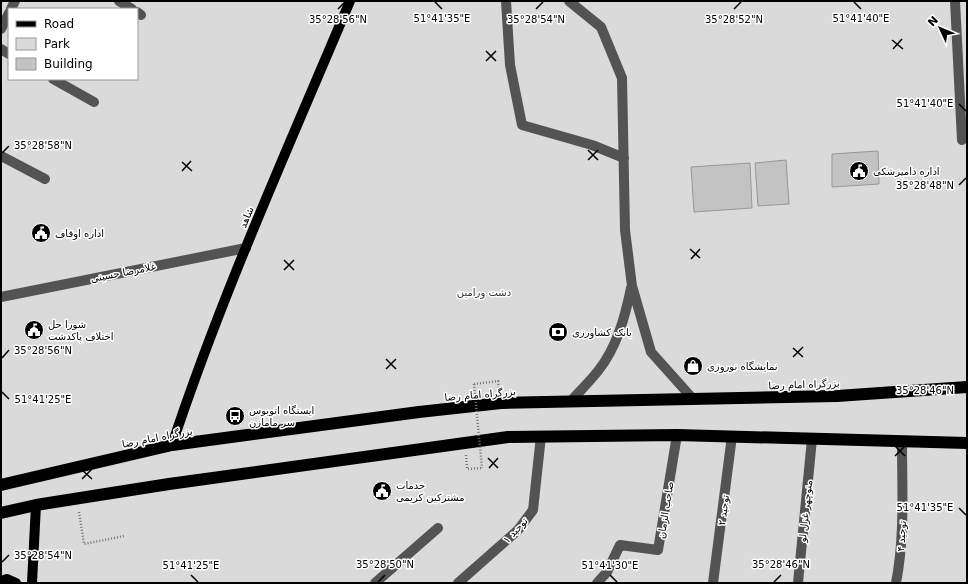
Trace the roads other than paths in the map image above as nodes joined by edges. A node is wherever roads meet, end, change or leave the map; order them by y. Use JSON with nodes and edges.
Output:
{"nodes":[{"id":1,"x":119,"y":1,"type":"edge"},
{"id":2,"x":350,"y":1,"type":"edge"},
{"id":3,"x":506,"y":1,"type":"edge"},
{"id":4,"x":569,"y":1,"type":"edge"},
{"id":5,"x":955,"y":1,"type":"edge"},
{"id":6,"x":130,"y":8,"type":"edge"},
{"id":7,"x":8,"y":14,"type":"edge"},
{"id":8,"x":1,"y":29,"type":"edge"},
{"id":9,"x":55,"y":80,"type":"edge"},
{"id":10,"x":94,"y":102,"type":"dead end"},
{"id":11,"x":962,"y":140,"type":"dead end"},
{"id":12,"x":1,"y":156,"type":"edge"},
{"id":13,"x":624,"y":158,"type":"junction"},
{"id":14,"x":45,"y":179,"type":"dead end"},
{"id":15,"x":246,"y":248,"type":"junction"},
{"id":16,"x":632,"y":286,"type":"junction"},
{"id":17,"x":1,"y":297,"type":"edge"},
{"id":18,"x":967,"y":387,"type":"edge"},
{"id":19,"x":692,"y":399,"type":"junction"},
{"id":20,"x":572,"y":401,"type":"junction"},
{"id":21,"x":676,"y":435,"type":"junction"},
{"id":22,"x":541,"y":436,"type":"junction"},
{"id":23,"x":732,"y":436,"type":"junction"},
{"id":24,"x":812,"y":439,"type":"junction"},
{"id":25,"x":902,"y":442,"type":"junction"},
{"id":26,"x":967,"y":444,"type":"edge"},
{"id":27,"x":172,"y":445,"type":"junction"},
{"id":28,"x":1,"y":485,"type":"edge"},
{"id":29,"x":36,"y":505,"type":"junction"},
{"id":30,"x":1,"y":513,"type":"edge"},
{"id":31,"x":438,"y":528,"type":"dead end"},
{"id":32,"x":1,"y":581,"type":"edge"},
{"id":33,"x":16,"y":583,"type":"edge"},
{"id":34,"x":32,"y":583,"type":"edge"},
{"id":35,"x":375,"y":583,"type":"edge"},
{"id":36,"x":458,"y":583,"type":"edge"},
{"id":37,"x":598,"y":583,"type":"edge"},
{"id":38,"x":713,"y":583,"type":"edge"},
{"id":39,"x":798,"y":583,"type":"edge"},
{"id":40,"x":896,"y":583,"type":"edge"}],
"edges":[{"from":1,"to":6,"type":"street"},
{"from":2,"to":15,"type":"main road","name":"شاهد"},
{"from":3,"to":13,"type":"street"},
{"from":4,"to":13,"type":"street"},
{"from":5,"to":11,"type":"street"},
{"from":7,"to":8,"type":"street"},
{"from":9,"to":10,"type":"street"},
{"from":12,"to":14,"type":"street"},
{"from":13,"to":16,"type":"street"},
{"from":15,"to":17,"type":"street","name":"غلامرضا حسینی"},
{"from":15,"to":27,"type":"main road","name":"شاهد"},
{"from":16,"to":19,"type":"street"},
{"from":16,"to":20,"type":"street"},
{"from":18,"to":19,"type":"highway","name":"بزرگراه امام رضا"},
{"from":19,"to":20,"type":"highway","name":"بزرگراه امام رضا"},
{"from":20,"to":27,"type":"highway","name":"بزرگراه امام رضا"},
{"from":21,"to":22,"type":"highway"},
{"from":21,"to":23,"type":"highway"},
{"from":21,"to":37,"type":"street","name":"صاحب الزمان"},
{"from":22,"to":29,"type":"highway"},
{"from":22,"to":36,"type":"street","name":"توحید ۱"},
{"from":23,"to":24,"type":"highway"},
{"from":23,"to":38,"type":"street","name":"توحید ۲"},
{"from":24,"to":25,"type":"highway"},
{"from":24,"to":39,"type":"street","name":"منوچهر غزل لو"},
{"from":25,"to":26,"type":"highway"},
{"from":25,"to":40,"type":"street","name":"توحید ۴"},
{"from":27,"to":28,"type":"highway","name":"بزرگراه امام رضا"},
{"from":29,"to":30,"type":"highway"},
{"from":29,"to":34,"type":"main road"},
{"from":31,"to":35,"type":"street"},
{"from":32,"to":33,"type":"main road"}]}
